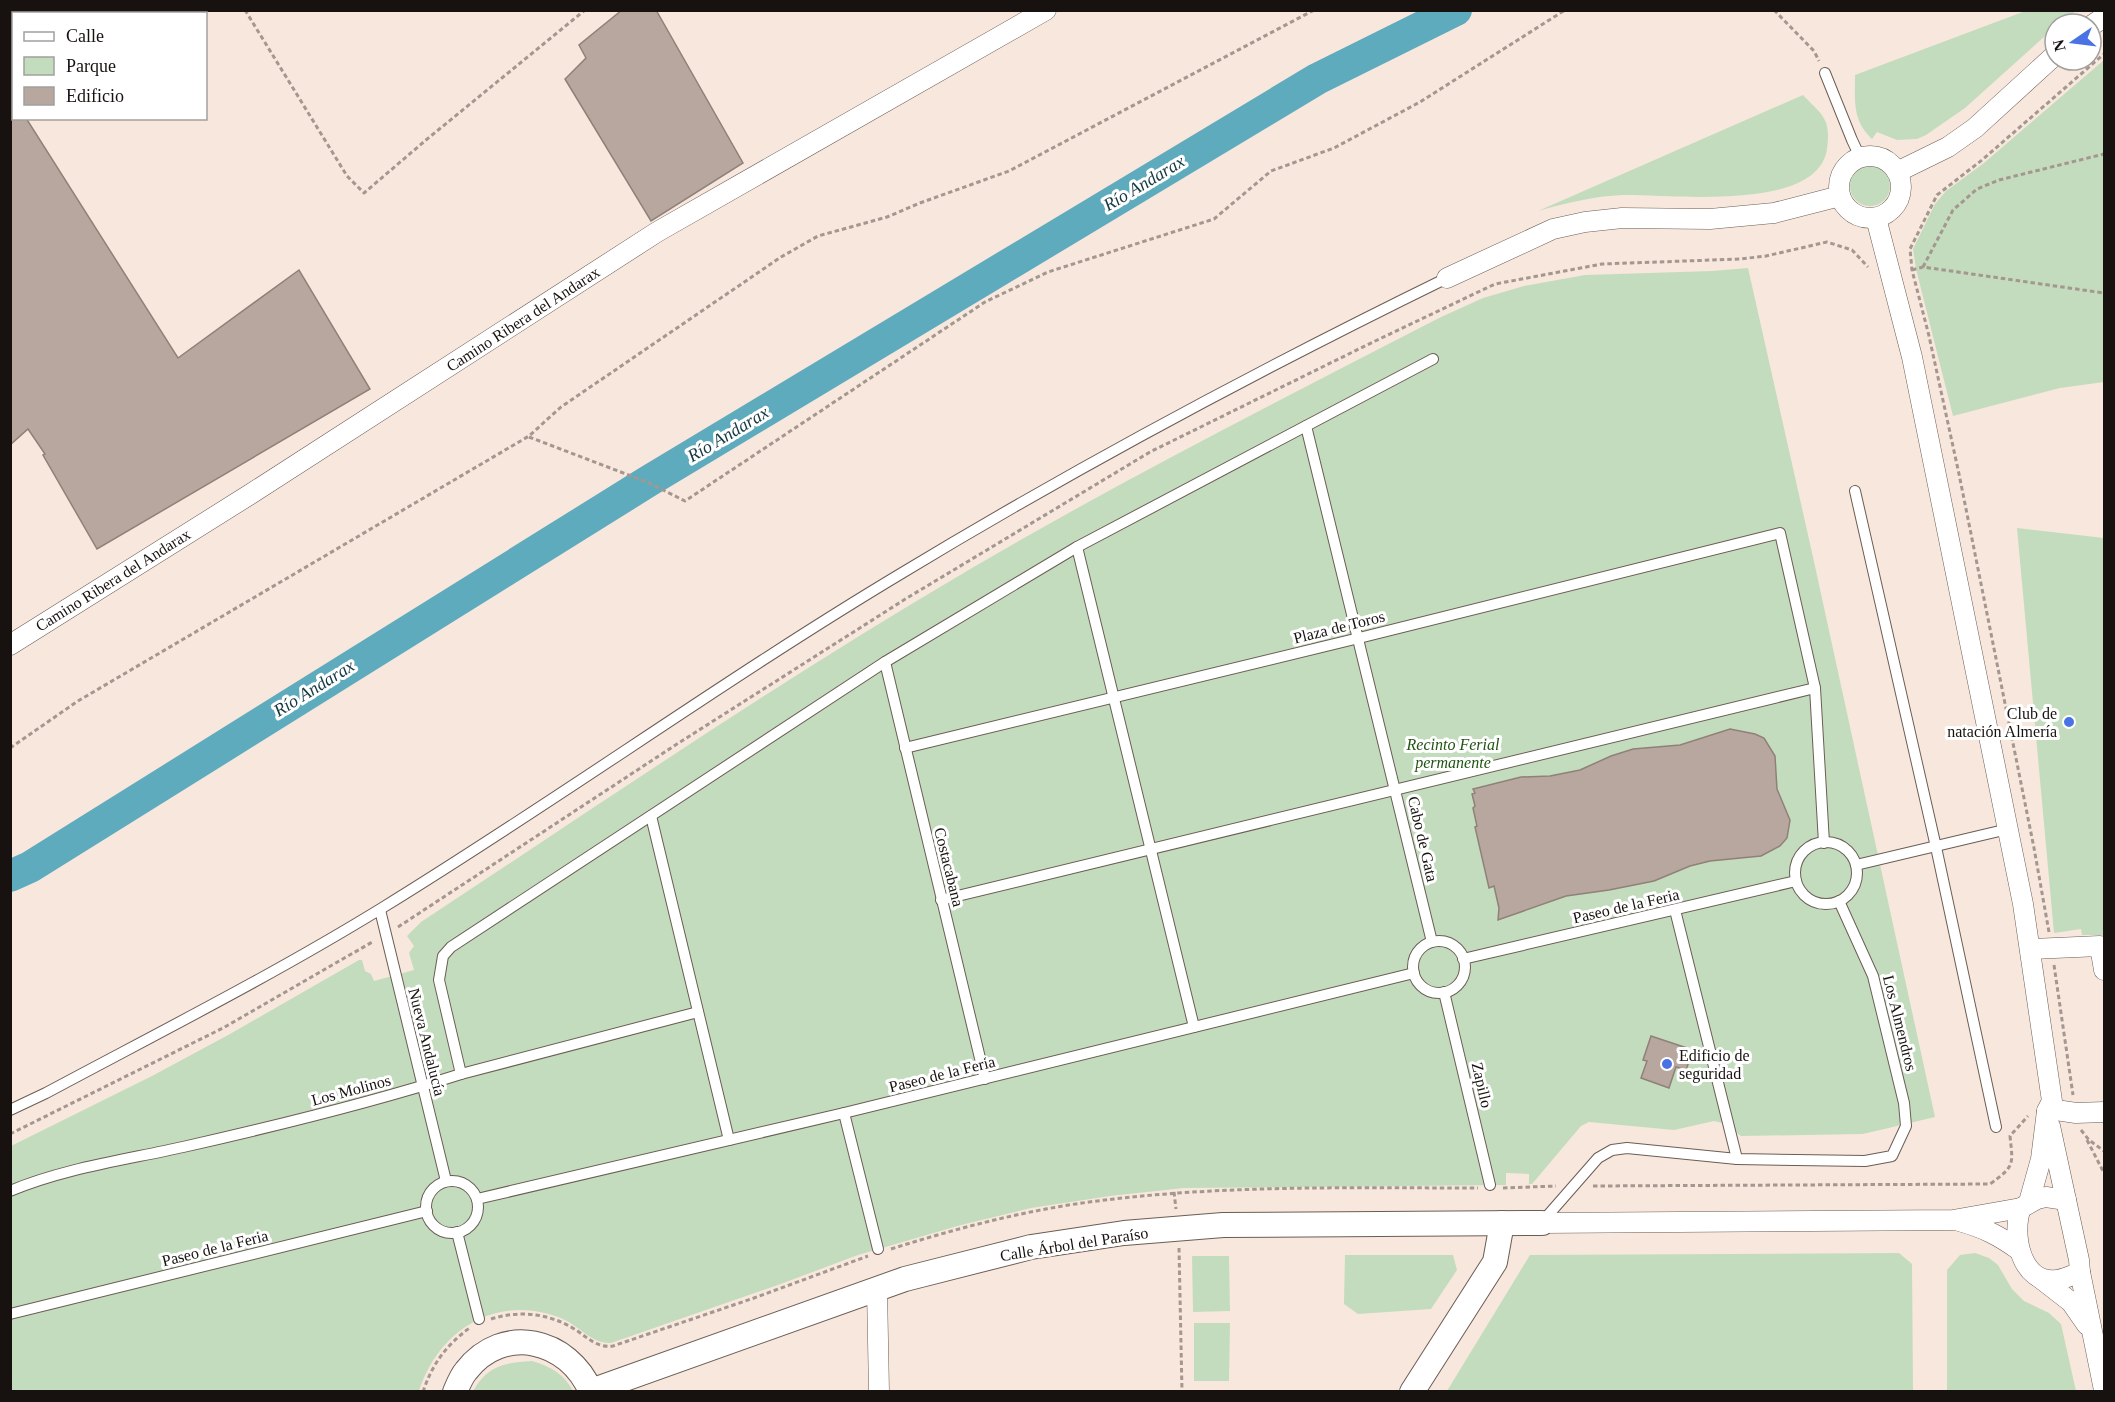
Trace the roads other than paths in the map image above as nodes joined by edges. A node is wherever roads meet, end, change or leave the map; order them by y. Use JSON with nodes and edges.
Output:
{"nodes":[{"id":1,"x":1046,"y":10,"type":"edge"},
{"id":2,"x":2043,"y":66,"type":"edge"},
{"id":3,"x":1825,"y":73,"type":"road end"},
{"id":4,"x":1860,"y":157,"type":"junction"},
{"id":5,"x":1897,"y":172,"type":"junction"},
{"id":6,"x":1840,"y":196,"type":"junction"},
{"id":7,"x":1876,"y":218,"type":"junction"},
{"id":8,"x":1447,"y":278,"type":"joint"},
{"id":9,"x":1433,"y":359,"type":"dead end"},
{"id":10,"x":1306,"y":426,"type":"junction"},
{"id":11,"x":1855,"y":491,"type":"dead end"},
{"id":12,"x":1077,"y":547,"type":"junction"},
{"id":13,"x":1359,"y":638,"type":"junction"},
{"id":14,"x":10,"y":645,"type":"edge"},
{"id":15,"x":885,"y":662,"type":"junction"},
{"id":16,"x":1815,"y":688,"type":"junction"},
{"id":17,"x":1114,"y":696,"type":"junction"},
{"id":18,"x":905,"y":748,"type":"junction"},
{"id":19,"x":1396,"y":789,"type":"junction"},
{"id":20,"x":651,"y":816,"type":"junction"},
{"id":21,"x":2008,"y":829,"type":"junction"},
{"id":22,"x":1824,"y":843,"type":"junction"},
{"id":23,"x":1936,"y":847,"type":"junction"},
{"id":24,"x":1150,"y":849,"type":"junction"},
{"id":25,"x":1856,"y":866,"type":"junction"},
{"id":26,"x":1796,"y":881,"type":"junction"},
{"id":27,"x":941,"y":900,"type":"junction"},
{"id":28,"x":1839,"y":901,"type":"junction"},
{"id":29,"x":380,"y":909,"type":"junction"},
{"id":30,"x":1675,"y":910,"type":"junction"},
{"id":31,"x":1432,"y":942,"type":"junction"},
{"id":32,"x":2030,"y":949,"type":"junction"},
{"id":33,"x":1463,"y":959,"type":"junction"},
{"id":34,"x":2104,"y":970,"type":"edge"},
{"id":35,"x":1414,"y":974,"type":"junction"},
{"id":36,"x":1444,"y":992,"type":"junction"},
{"id":37,"x":698,"y":1012,"type":"junction"},
{"id":38,"x":1194,"y":1027,"type":"junction"},
{"id":39,"x":461,"y":1074,"type":"junction"},
{"id":40,"x":985,"y":1079,"type":"junction"},
{"id":41,"x":422,"y":1086,"type":"junction"},
{"id":42,"x":10,"y":1110,"type":"edge"},
{"id":43,"x":2040,"y":1110,"type":"junction"},
{"id":44,"x":2104,"y":1112,"type":"edge"},
{"id":45,"x":844,"y":1113,"type":"junction"},
{"id":46,"x":1996,"y":1127,"type":"dead end"},
{"id":47,"x":729,"y":1140,"type":"junction"},
{"id":48,"x":1737,"y":1159,"type":"junction"},
{"id":49,"x":446,"y":1181,"type":"junction"},
{"id":50,"x":1490,"y":1185,"type":"dead end"},
{"id":51,"x":10,"y":1191,"type":"edge"},
{"id":52,"x":477,"y":1199,"type":"junction"},
{"id":53,"x":2066,"y":1200,"type":"junction"},
{"id":54,"x":2025,"y":1205,"type":"junction"},
{"id":55,"x":427,"y":1211,"type":"junction"},
{"id":56,"x":1953,"y":1220,"type":"junction"},
{"id":57,"x":1542,"y":1222,"type":"junction"},
{"id":58,"x":1502,"y":1223,"type":"junction"},
{"id":59,"x":456,"y":1232,"type":"junction"},
{"id":60,"x":878,"y":1249,"type":"dead end"},
{"id":61,"x":2019,"y":1250,"type":"junction"},
{"id":62,"x":2080,"y":1272,"type":"junction"},
{"id":63,"x":2037,"y":1275,"type":"junction"},
{"id":64,"x":877,"y":1289,"type":"junction"},
{"id":65,"x":10,"y":1314,"type":"edge"},
{"id":66,"x":479,"y":1319,"type":"dead end"},
{"id":67,"x":2094,"y":1338,"type":"junction"},
{"id":68,"x":2104,"y":1390,"type":"edge"},
{"id":69,"x":591,"y":1391,"type":"edge"},
{"id":70,"x":455,"y":1392,"type":"edge"},
{"id":71,"x":879,"y":1392,"type":"edge"},
{"id":72,"x":1412,"y":1392,"type":"edge"}],
"edges":[{"from":1,"to":14,"type":"street","name":"Camino Ribera del Andarax"},
{"from":2,"to":5,"type":"street"},
{"from":3,"to":4,"type":"lane"},
{"from":4,"to":5,"type":"street"},
{"from":4,"to":6,"type":"street"},
{"from":5,"to":7,"type":"street"},
{"from":6,"to":7,"type":"street"},
{"from":6,"to":8,"type":"street"},
{"from":7,"to":21,"type":"street"},
{"from":8,"to":29,"type":"lane"},
{"from":9,"to":10,"type":"lane"},
{"from":10,"to":12,"type":"lane"},
{"from":10,"to":13,"type":"lane","name":"Cabo de Gata"},
{"from":11,"to":23,"type":"lane"},
{"from":12,"to":15,"type":"lane"},
{"from":12,"to":17,"type":"lane"},
{"from":13,"to":16,"type":"lane","name":"Plaza de Toros"},
{"from":13,"to":17,"type":"lane","name":"Plaza de Toros"},
{"from":13,"to":19,"type":"lane","name":"Cabo de Gata"},
{"from":15,"to":18,"type":"lane","name":"Costacabana"},
{"from":15,"to":20,"type":"lane"},
{"from":16,"to":19,"type":"lane"},
{"from":16,"to":22,"type":"lane"},
{"from":17,"to":18,"type":"lane","name":"Plaza de Toros"},
{"from":17,"to":24,"type":"lane"},
{"from":18,"to":27,"type":"lane","name":"Costacabana"},
{"from":19,"to":24,"type":"lane"},
{"from":19,"to":31,"type":"lane","name":"Cabo de Gata"},
{"from":20,"to":37,"type":"lane"},
{"from":20,"to":39,"type":"lane"},
{"from":21,"to":23,"type":"lane"},
{"from":21,"to":32,"type":"street"},
{"from":22,"to":25,"type":"lane"},
{"from":22,"to":26,"type":"lane"},
{"from":23,"to":25,"type":"lane"},
{"from":23,"to":46,"type":"lane"},
{"from":24,"to":27,"type":"lane"},
{"from":24,"to":38,"type":"lane"},
{"from":25,"to":28,"type":"lane"},
{"from":26,"to":28,"type":"lane"},
{"from":26,"to":30,"type":"lane","name":"Paseo de la Feria"},
{"from":27,"to":40,"type":"lane","name":"Costacabana"},
{"from":28,"to":48,"type":"lane","name":"Los Almendros"},
{"from":29,"to":41,"type":"lane","name":"Nueva Andalucía"},
{"from":29,"to":42,"type":"lane"},
{"from":30,"to":33,"type":"lane","name":"Paseo de la Feria"},
{"from":30,"to":48,"type":"lane"},
{"from":31,"to":33,"type":"lane"},
{"from":31,"to":35,"type":"lane"},
{"from":32,"to":34,"type":"street"},
{"from":32,"to":43,"type":"street"},
{"from":33,"to":36,"type":"lane"},
{"from":35,"to":36,"type":"lane"},
{"from":35,"to":38,"type":"lane","name":"Paseo de la Feria"},
{"from":36,"to":50,"type":"lane","name":"Zapillo"},
{"from":37,"to":39,"type":"lane","name":"Los Molinos"},
{"from":37,"to":47,"type":"lane"},
{"from":38,"to":40,"type":"lane","name":"Paseo de la Feria"},
{"from":39,"to":41,"type":"lane","name":"Los Molinos"},
{"from":40,"to":45,"type":"lane","name":"Paseo de la Feria"},
{"from":41,"to":49,"type":"lane","name":"Nueva Andalucía"},
{"from":41,"to":51,"type":"lane","name":"Los Molinos"},
{"from":43,"to":44,"type":"street"},
{"from":43,"to":53,"type":"street"},
{"from":43,"to":54,"type":"street"},
{"from":45,"to":47,"type":"lane","name":"Paseo de la Feria"},
{"from":45,"to":60,"type":"lane"},
{"from":47,"to":52,"type":"lane","name":"Paseo de la Feria"},
{"from":48,"to":57,"type":"lane"},
{"from":49,"to":52,"type":"lane"},
{"from":49,"to":55,"type":"lane"},
{"from":52,"to":59,"type":"lane"},
{"from":53,"to":54,"type":"street"},
{"from":53,"to":62,"type":"street"},
{"from":54,"to":56,"type":"street"},
{"from":54,"to":61,"type":"street"},
{"from":55,"to":59,"type":"lane"},
{"from":55,"to":65,"type":"lane","name":"Paseo de la Feria"},
{"from":56,"to":57,"type":"street"},
{"from":56,"to":61,"type":"street"},
{"from":57,"to":58,"type":"street","name":"Calle Árbol del Paraíso"},
{"from":58,"to":64,"type":"street","name":"Calle Árbol del Paraíso"},
{"from":58,"to":72,"type":"street"},
{"from":59,"to":66,"type":"lane"},
{"from":61,"to":63,"type":"street"},
{"from":62,"to":63,"type":"street"},
{"from":62,"to":67,"type":"street"},
{"from":63,"to":67,"type":"street"},
{"from":64,"to":69,"type":"street","name":"Calle Árbol del Paraíso"},
{"from":64,"to":71,"type":"street"},
{"from":67,"to":68,"type":"street"},
{"from":69,"to":70,"type":"street"}]}
